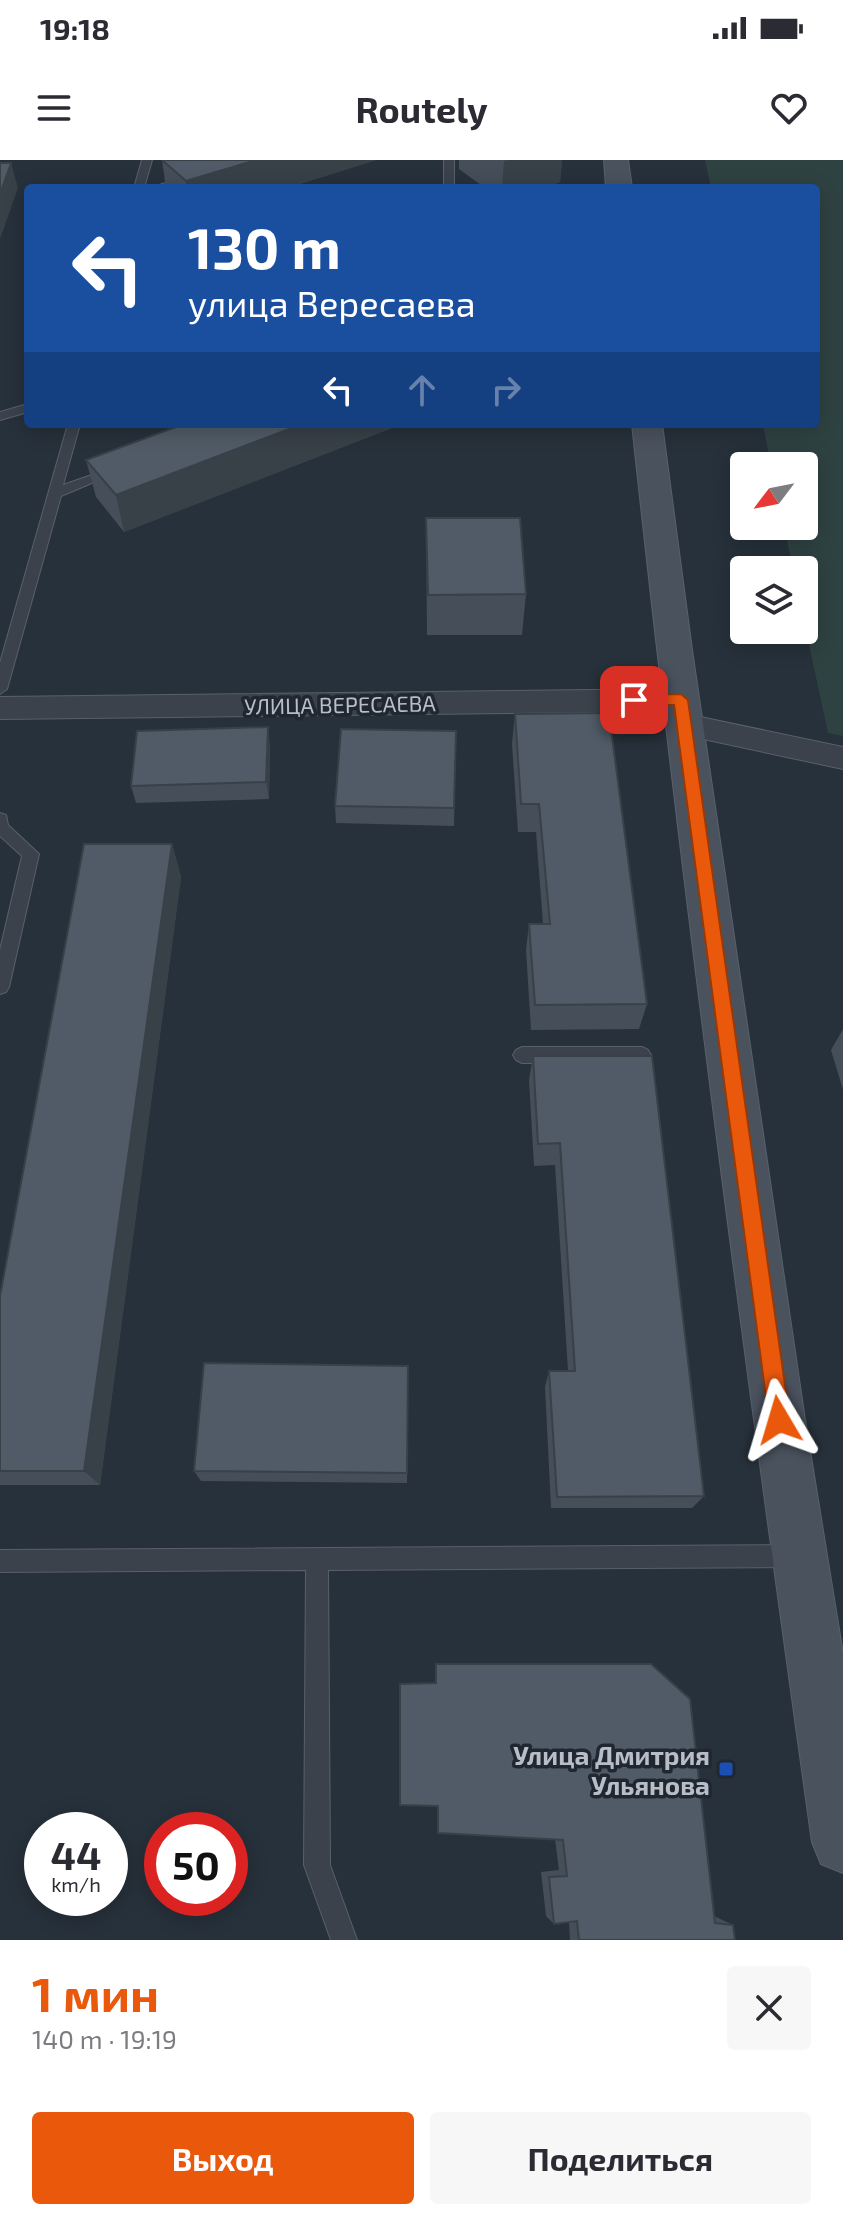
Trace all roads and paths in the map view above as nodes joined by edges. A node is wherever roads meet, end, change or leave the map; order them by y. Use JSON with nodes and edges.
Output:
{"nodes":[{"id":1,"x":147,"y":160,"type":"edge"},
{"id":2,"x":449,"y":160,"type":"edge"},
{"id":3,"x":616,"y":160,"type":"edge"},
{"id":4,"x":196,"y":176,"type":"edge"},
{"id":5,"x":140,"y":184,"type":"edge"},
{"id":6,"x":169,"y":184,"type":"edge"},
{"id":7,"x":449,"y":184,"type":"edge"},
{"id":8,"x":619,"y":184,"type":"edge"},
{"id":9,"x":24,"y":409,"type":"edge"},
{"id":10,"x":0,"y":416,"type":"edge"},
{"id":11,"x":73,"y":428,"type":"edge"},
{"id":12,"x":648,"y":428,"type":"edge"},
{"id":13,"x":127,"y":467,"type":"edge"},
{"id":14,"x":55,"y":493,"type":"junction"},
{"id":15,"x":0,"y":689,"type":"edge"},
{"id":16,"x":0,"y":708,"type":"edge"},
{"id":17,"x":683,"y":712,"type":"junction"},
{"id":18,"x":843,"y":758,"type":"edge"},
{"id":19,"x":0,"y":819,"type":"edge"},
{"id":20,"x":0,"y":987,"type":"edge"},
{"id":21,"x":522,"y":1055,"type":"dead end"},
{"id":22,"x":642,"y":1055,"type":"edge"},
{"id":23,"x":800,"y":1556,"type":"junction"},
{"id":24,"x":317,"y":1559,"type":"junction"},
{"id":25,"x":0,"y":1561,"type":"edge"},
{"id":26,"x":843,"y":1842,"type":"edge"},
{"id":27,"x":344,"y":1940,"type":"edge"}],
"edges":[{"from":1,"to":5,"type":"lane"},
{"from":2,"to":7,"type":"lane"},
{"from":3,"to":8,"type":"main road"},
{"from":4,"to":6,"type":"lane"},
{"from":9,"to":10,"type":"lane"},
{"from":11,"to":14,"type":"lane"},
{"from":12,"to":17,"type":"main road"},
{"from":13,"to":14,"type":"lane"},
{"from":14,"to":15,"type":"lane"},
{"from":16,"to":17,"type":"street","name":"УЛИЦА ВЕРЕСАЕВА"},
{"from":17,"to":18,"type":"street","name":"УЛИЦА ВЕРЕСАЕВА"},
{"from":17,"to":23,"type":"main road"},
{"from":19,"to":20,"type":"lane"},
{"from":21,"to":22,"type":"lane"},
{"from":23,"to":24,"type":"lane"},
{"from":23,"to":26,"type":"main road"},
{"from":24,"to":25,"type":"lane"},
{"from":24,"to":27,"type":"lane"}]}
